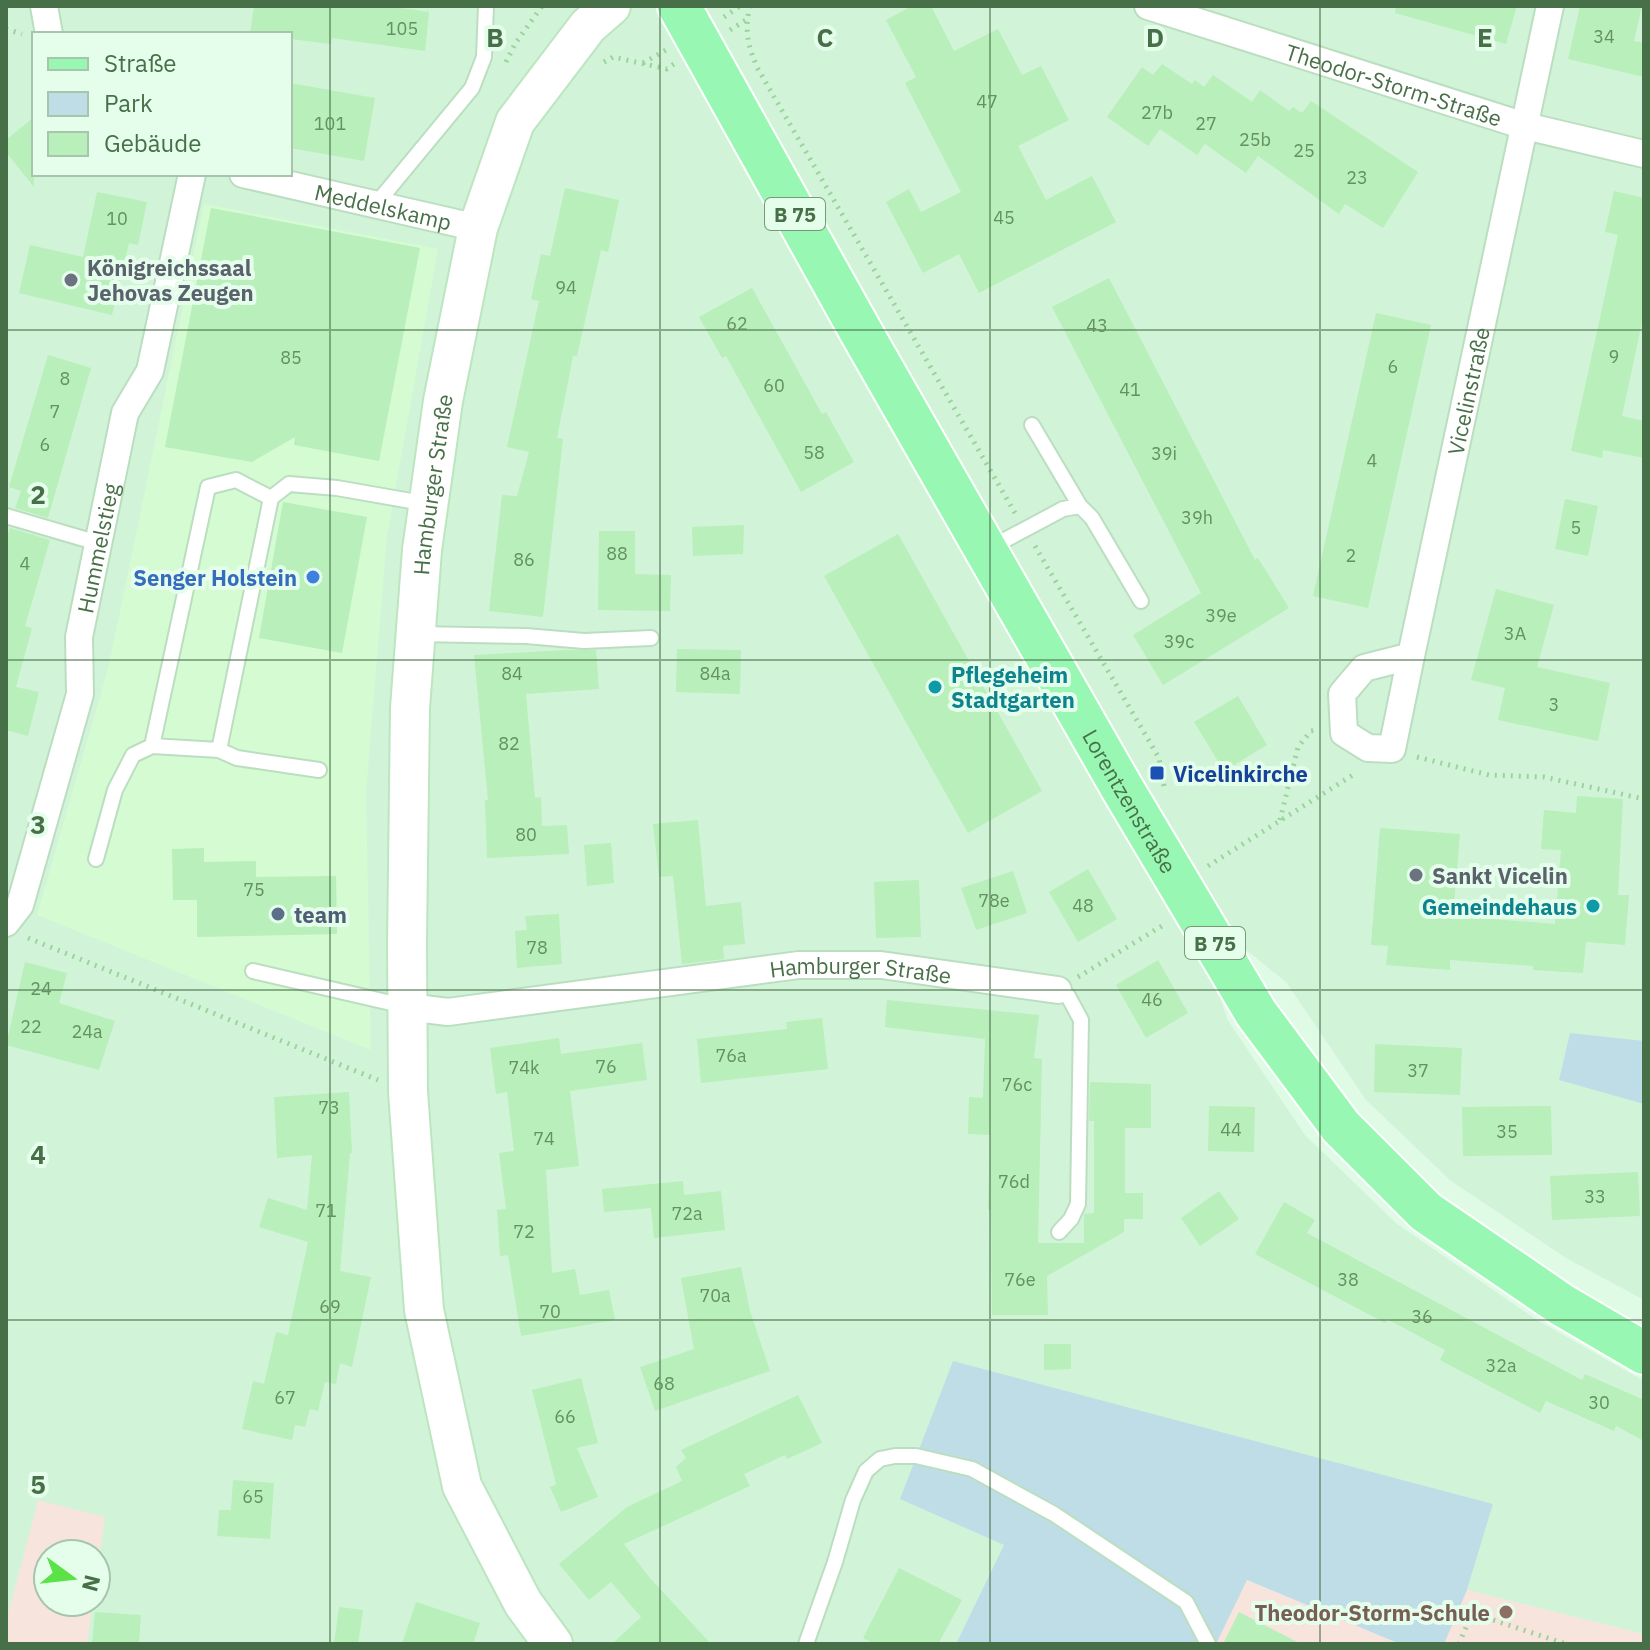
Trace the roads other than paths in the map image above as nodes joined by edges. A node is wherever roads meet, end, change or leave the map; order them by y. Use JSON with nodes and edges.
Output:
{"nodes":[{"id":1,"x":44,"y":6,"type":"edge"},
{"id":2,"x":486,"y":6,"type":"edge"},
{"id":3,"x":611,"y":6,"type":"edge"},
{"id":4,"x":679,"y":6,"type":"edge"},
{"id":5,"x":1550,"y":6,"type":"edge"},
{"id":6,"x":1164,"y":8,"type":"edge"},
{"id":7,"x":49,"y":32,"type":"edge"},
{"id":8,"x":1525,"y":126,"type":"junction"},
{"id":9,"x":1644,"y":154,"type":"edge"},
{"id":10,"x":192,"y":176,"type":"edge"},
{"id":11,"x":252,"y":176,"type":"edge"},
{"id":12,"x":377,"y":203,"type":"junction"},
{"id":13,"x":478,"y":228,"type":"junction"},
{"id":14,"x":1032,"y":425,"type":"dead end"},
{"id":15,"x":271,"y":498,"type":"junction"},
{"id":16,"x":429,"y":504,"type":"junction"},
{"id":17,"x":1080,"y":506,"type":"junction"},
{"id":18,"x":6,"y":516,"type":"edge"},
{"id":19,"x":98,"y":543,"type":"junction"},
{"id":20,"x":986,"y":550,"type":"junction"},
{"id":21,"x":1141,"y":601,"type":"dead end"},
{"id":22,"x":417,"y":634,"type":"junction"},
{"id":23,"x":651,"y":638,"type":"dead end"},
{"id":24,"x":1411,"y":656,"type":"junction"},
{"id":25,"x":152,"y":746,"type":"junction"},
{"id":26,"x":219,"y":750,"type":"junction"},
{"id":27,"x":319,"y":770,"type":"dead end"},
{"id":28,"x":96,"y":859,"type":"dead end"},
{"id":29,"x":13,"y":928,"type":"edge"},
{"id":30,"x":253,"y":971,"type":"dead end"},
{"id":31,"x":1058,"y":990,"type":"joint"},
{"id":32,"x":408,"y":1007,"type":"junction"},
{"id":33,"x":1059,"y":1232,"type":"dead end"},
{"id":34,"x":1644,"y":1353,"type":"edge"},
{"id":35,"x":553,"y":1644,"type":"edge"},
{"id":36,"x":806,"y":1644,"type":"edge"},
{"id":37,"x":1208,"y":1644,"type":"edge"}],
"edges":[{"from":1,"to":7,"type":"street"},
{"from":2,"to":12,"type":"lane"},
{"from":3,"to":13,"type":"street","name":"Hamburger Straße"},
{"from":4,"to":20,"type":"main road","name":"Lorentzenstraße","number":"B 75"},
{"from":5,"to":8,"type":"street","name":"Vicelinstraße"},
{"from":6,"to":8,"type":"street","name":"Theodor-Storm-Straße"},
{"from":8,"to":9,"type":"street","name":"Theodor-Storm-Straße"},
{"from":8,"to":24,"type":"street","name":"Vicelinstraße"},
{"from":10,"to":19,"type":"street","name":"Hummelstieg"},
{"from":11,"to":12,"type":"street","name":"Meddelskamp"},
{"from":12,"to":13,"type":"street","name":"Meddelskamp"},
{"from":13,"to":16,"type":"street","name":"Hamburger Straße"},
{"from":14,"to":17,"type":"lane"},
{"from":15,"to":16,"type":"lane"},
{"from":15,"to":25,"type":"lane"},
{"from":15,"to":26,"type":"lane"},
{"from":16,"to":22,"type":"street","name":"Hamburger Straße"},
{"from":17,"to":20,"type":"lane"},
{"from":17,"to":21,"type":"lane"},
{"from":18,"to":19,"type":"lane"},
{"from":19,"to":29,"type":"street","name":"Hummelstieg"},
{"from":20,"to":34,"type":"main road","name":"Lorentzenstraße","number":"B 75"},
{"from":22,"to":23,"type":"lane"},
{"from":22,"to":32,"type":"street","name":"Hamburger Straße"},
{"from":24,"to":24,"type":"street","name":"Vicelinstraße"},
{"from":25,"to":26,"type":"lane"},
{"from":25,"to":28,"type":"lane"},
{"from":26,"to":27,"type":"lane"},
{"from":30,"to":32,"type":"lane"},
{"from":31,"to":32,"type":"street","name":"Hamburger Straße"},
{"from":31,"to":33,"type":"lane"},
{"from":32,"to":35,"type":"street","name":"Hamburger Straße"},
{"from":36,"to":37,"type":"lane"}]}
